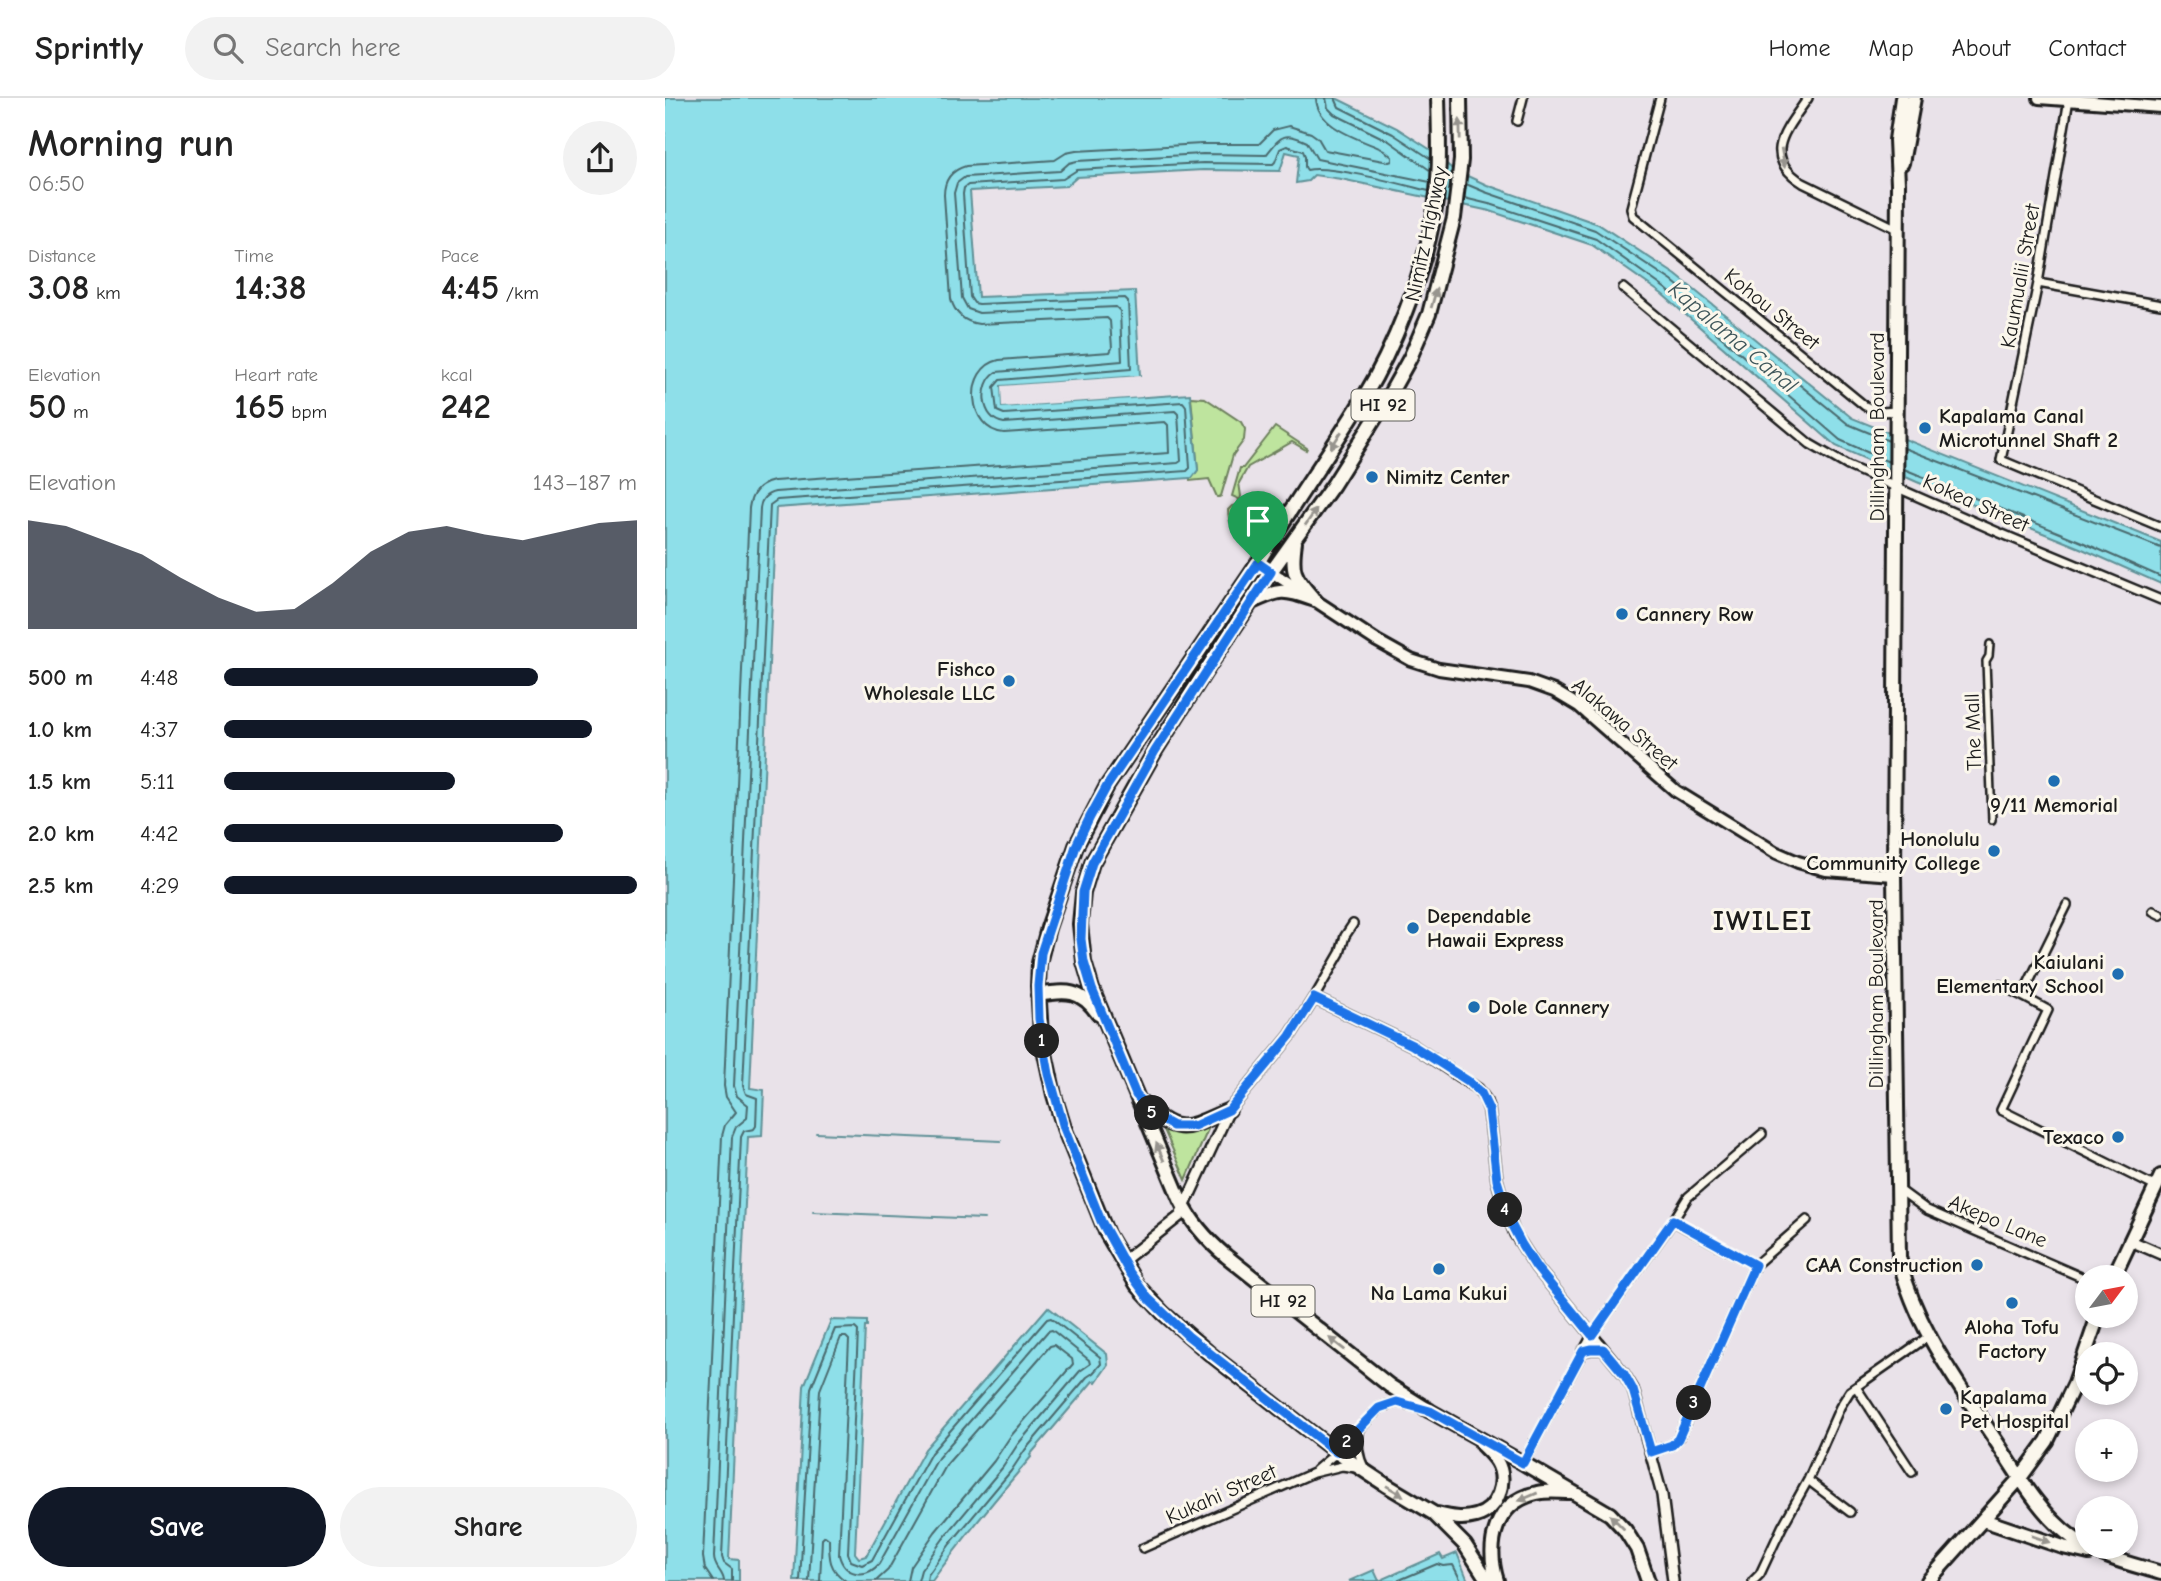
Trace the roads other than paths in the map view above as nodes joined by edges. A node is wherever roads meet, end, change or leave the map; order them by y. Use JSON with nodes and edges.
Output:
{"nodes":[{"id":1,"x":1438,"y":98,"type":"edge"},
{"id":2,"x":1460,"y":98,"type":"edge"},
{"id":3,"x":1523,"y":98,"type":"edge"},
{"id":4,"x":1660,"y":98,"type":"edge"},
{"id":5,"x":1808,"y":98,"type":"edge"},
{"id":6,"x":1902,"y":98,"type":"edge"},
{"id":7,"x":1914,"y":98,"type":"edge"},
{"id":8,"x":2039,"y":98,"type":"edge"},
{"id":9,"x":2068,"y":99,"type":"edge"},
{"id":10,"x":2161,"y":107,"type":"edge"},
{"id":11,"x":1517,"y":121,"type":"dead end"},
{"id":12,"x":1898,"y":184,"type":"junction"},
{"id":13,"x":1897,"y":229,"type":"junction"},
{"id":14,"x":2038,"y":284,"type":"junction"},
{"id":15,"x":1623,"y":288,"type":"dead end"},
{"id":16,"x":2161,"y":305,"type":"edge"},
{"id":17,"x":1897,"y":411,"type":"junction"},
{"id":18,"x":1897,"y":487,"type":"junction"},
{"id":19,"x":2161,"y":527,"type":"edge"},
{"id":20,"x":1295,"y":540,"type":"junction"},
{"id":21,"x":1258,"y":563,"type":"junction"},
{"id":22,"x":1271,"y":572,"type":"junction"},
{"id":23,"x":1315,"y":600,"type":"junction"},
{"id":24,"x":2161,"y":600,"type":"edge"},
{"id":25,"x":1250,"y":604,"type":"junction"},
{"id":26,"x":1990,"y":644,"type":"dead end"},
{"id":27,"x":1992,"y":820,"type":"dead end"},
{"id":28,"x":1894,"y":875,"type":"junction"},
{"id":29,"x":2067,"y":905,"type":"dead end"},
{"id":30,"x":1353,"y":924,"type":"dead end"},
{"id":31,"x":2000,"y":985,"type":"dead end"},
{"id":32,"x":1038,"y":995,"type":"junction"},
{"id":33,"x":2022,"y":996,"type":"junction"},
{"id":34,"x":1314,"y":998,"type":"junction"},
{"id":35,"x":1108,"y":1028,"type":"junction"},
{"id":36,"x":1136,"y":1095,"type":"junction"},
{"id":37,"x":1229,"y":1110,"type":"junction"},
{"id":38,"x":1762,"y":1134,"type":"dead end"},
{"id":39,"x":2159,"y":1182,"type":"edge"},
{"id":40,"x":1897,"y":1188,"type":"junction"},
{"id":41,"x":1185,"y":1209,"type":"junction"},
{"id":42,"x":1673,"y":1220,"type":"junction"},
{"id":43,"x":1807,"y":1220,"type":"dead end"},
{"id":44,"x":2131,"y":1241,"type":"junction"},
{"id":45,"x":2161,"y":1254,"type":"edge"},
{"id":46,"x":1122,"y":1262,"type":"junction"},
{"id":47,"x":1755,"y":1265,"type":"junction"},
{"id":48,"x":2119,"y":1265,"type":"edge"},
{"id":49,"x":2075,"y":1274,"type":"edge"},
{"id":50,"x":2094,"y":1328,"type":"edge"},
{"id":51,"x":1592,"y":1335,"type":"junction"},
{"id":52,"x":1929,"y":1336,"type":"junction"},
{"id":53,"x":1603,"y":1349,"type":"junction"},
{"id":54,"x":1583,"y":1351,"type":"junction"},
{"id":55,"x":1856,"y":1387,"type":"junction"},
{"id":56,"x":1430,"y":1411,"type":"junction"},
{"id":57,"x":1359,"y":1429,"type":"junction"},
{"id":58,"x":1472,"y":1435,"type":"junction"},
{"id":59,"x":1336,"y":1452,"type":"junction"},
{"id":60,"x":1651,"y":1452,"type":"junction"},
{"id":61,"x":1523,"y":1463,"type":"junction"},
{"id":62,"x":1360,"y":1469,"type":"junction"},
{"id":63,"x":1912,"y":1472,"type":"dead end"},
{"id":64,"x":1313,"y":1473,"type":"junction"},
{"id":65,"x":1375,"y":1478,"type":"junction"},
{"id":66,"x":2020,"y":1478,"type":"junction"},
{"id":67,"x":1808,"y":1480,"type":"junction"},
{"id":68,"x":1574,"y":1492,"type":"junction"},
{"id":69,"x":1850,"y":1512,"type":"dead end"},
{"id":70,"x":1433,"y":1513,"type":"junction"},
{"id":71,"x":1483,"y":1513,"type":"junction"},
{"id":72,"x":1983,"y":1520,"type":"junction"},
{"id":73,"x":1495,"y":1529,"type":"junction"},
{"id":74,"x":2075,"y":1538,"type":"edge"},
{"id":75,"x":1143,"y":1548,"type":"dead end"},
{"id":76,"x":2075,"y":1550,"type":"edge"},
{"id":77,"x":2114,"y":1559,"type":"edge"},
{"id":78,"x":2161,"y":1573,"type":"edge"},
{"id":79,"x":1488,"y":1581,"type":"edge"},
{"id":80,"x":1497,"y":1581,"type":"edge"},
{"id":81,"x":1648,"y":1581,"type":"edge"},
{"id":82,"x":1673,"y":1581,"type":"edge"},
{"id":83,"x":1753,"y":1581,"type":"edge"},
{"id":84,"x":1928,"y":1581,"type":"edge"}],
"edges":[{"from":1,"to":21,"type":"main road","name":"Nimitz Highway","number":"HI 92","one_way":true},
{"from":20,"to":2,"type":"main road","name":"Nimitz Highway","number":"HI 92","one_way":true},
{"from":3,"to":11,"type":"street"},
{"from":4,"to":17,"type":"street","name":"Kohou Street"},
{"from":5,"to":13,"type":"street","one_way":true},
{"from":6,"to":12,"type":"main road","name":"Dillingham Boulevard"},
{"from":7,"to":12,"type":"main road","name":"Dillingham Boulevard"},
{"from":8,"to":9,"type":"main road"},
{"from":9,"to":10,"type":"main road"},
{"from":9,"to":14,"type":"street","name":"Kaumualii Street"},
{"from":12,"to":13,"type":"main road","name":"Dillingham Boulevard"},
{"from":13,"to":17,"type":"main road","name":"Dillingham Boulevard"},
{"from":14,"to":16,"type":"street"},
{"from":14,"to":19,"type":"street","name":"Kaumualii Street"},
{"from":15,"to":18,"type":"street","name":"Kokea Street"},
{"from":17,"to":18,"type":"main road","name":"Dillingham Boulevard"},
{"from":18,"to":24,"type":"street","name":"Kokea Street"},
{"from":18,"to":28,"type":"main road","name":"Dillingham Boulevard"},
{"from":20,"to":22,"type":"main road","name":"Nimitz Highway","number":"HI 92"},
{"from":20,"to":23,"type":"main road"},
{"from":21,"to":22,"type":"main road","name":"Alakawa Street"},
{"from":21,"to":32,"type":"main road","name":"Nimitz Highway","number":"HI 92"},
{"from":22,"to":23,"type":"main road","name":"Alakawa Street"},
{"from":22,"to":25,"type":"main road","name":"Nimitz Highway","number":"HI 92"},
{"from":23,"to":25,"type":"main road"},
{"from":23,"to":28,"type":"main road","name":"Alakawa Street"},
{"from":25,"to":35,"type":"main road","name":"Nimitz Highway","number":"HI 92"},
{"from":26,"to":27,"type":"street","name":"The Mall"},
{"from":28,"to":40,"type":"main road","name":"Dillingham Boulevard"},
{"from":29,"to":33,"type":"street"},
{"from":30,"to":34,"type":"street"},
{"from":31,"to":33,"type":"street"},
{"from":32,"to":35,"type":"main road"},
{"from":32,"to":46,"type":"main road","name":"Nimitz Highway","number":"HI 92"},
{"from":33,"to":39,"type":"street"},
{"from":34,"to":37,"type":"street"},
{"from":34,"to":51,"type":"street"},
{"from":35,"to":36,"type":"main road","name":"Nimitz Highway","number":"HI 92"},
{"from":36,"to":37,"type":"main road"},
{"from":41,"to":36,"type":"main road","name":"Nimitz Highway","number":"HI 92","one_way":true},
{"from":37,"to":41,"type":"street"},
{"from":38,"to":42,"type":"street"},
{"from":39,"to":44,"type":"main road"},
{"from":40,"to":49,"type":"street","name":"Akepo Lane"},
{"from":40,"to":52,"type":"main road","name":"Dillingham Boulevard"},
{"from":41,"to":46,"type":"street"},
{"from":56,"to":41,"type":"main road","name":"Nimitz Highway","number":"HI 92","one_way":true},
{"from":42,"to":47,"type":"street"},
{"from":42,"to":51,"type":"street"},
{"from":43,"to":47,"type":"street"},
{"from":44,"to":45,"type":"street"},
{"from":44,"to":48,"type":"main road"},
{"from":46,"to":59,"type":"main road","name":"Nimitz Highway","number":"HI 92"},
{"from":47,"to":60,"type":"street"},
{"from":50,"to":66,"type":"main road"},
{"from":51,"to":53,"type":"street"},
{"from":51,"to":54,"type":"street"},
{"from":52,"to":55,"type":"street"},
{"from":52,"to":66,"type":"main road","name":"Dillingham Boulevard"},
{"from":53,"to":54,"type":"street"},
{"from":53,"to":60,"type":"street"},
{"from":54,"to":61,"type":"street"},
{"from":55,"to":63,"type":"street"},
{"from":55,"to":67,"type":"street"},
{"from":56,"to":57,"type":"street","name":"Kukahi Street"},
{"from":56,"to":58,"type":"main road","name":"Nimitz Highway","number":"HI 92"},
{"from":57,"to":59,"type":"street","name":"Kukahi Street"},
{"from":57,"to":65,"type":"street"},
{"from":58,"to":61,"type":"main road","name":"Nimitz Highway","number":"HI 92"},
{"from":58,"to":71,"type":"main road"},
{"from":59,"to":62,"type":"main road","name":"Nimitz Highway","number":"HI 92"},
{"from":59,"to":64,"type":"street","name":"Kukahi Street"},
{"from":60,"to":82,"type":"street"},
{"from":61,"to":68,"type":"main road","name":"Nimitz Highway","number":"HI 92"},
{"from":62,"to":64,"type":"street","name":"Kukahi Street"},
{"from":62,"to":65,"type":"main road","name":"Nimitz Highway","number":"HI 92"},
{"from":64,"to":75,"type":"street","name":"Kukahi Street"},
{"from":65,"to":70,"type":"main road","name":"Nimitz Highway","number":"HI 92","one_way":true},
{"from":66,"to":72,"type":"main road"},
{"from":66,"to":74,"type":"main road","name":"Dillingham Boulevard"},
{"from":67,"to":69,"type":"street"},
{"from":67,"to":83,"type":"street"},
{"from":68,"to":73,"type":"main road","one_way":true},
{"from":81,"to":68,"type":"main road","name":"Nimitz Highway","number":"HI 92","one_way":true},
{"from":70,"to":71,"type":"main road"},
{"from":70,"to":79,"type":"main road","name":"Nimitz Highway","number":"HI 92"},
{"from":71,"to":73,"type":"main road"},
{"from":72,"to":76,"type":"main road","one_way":true},
{"from":72,"to":84,"type":"main road"},
{"from":73,"to":80,"type":"main road"},
{"from":77,"to":78,"type":"main road"}]}
